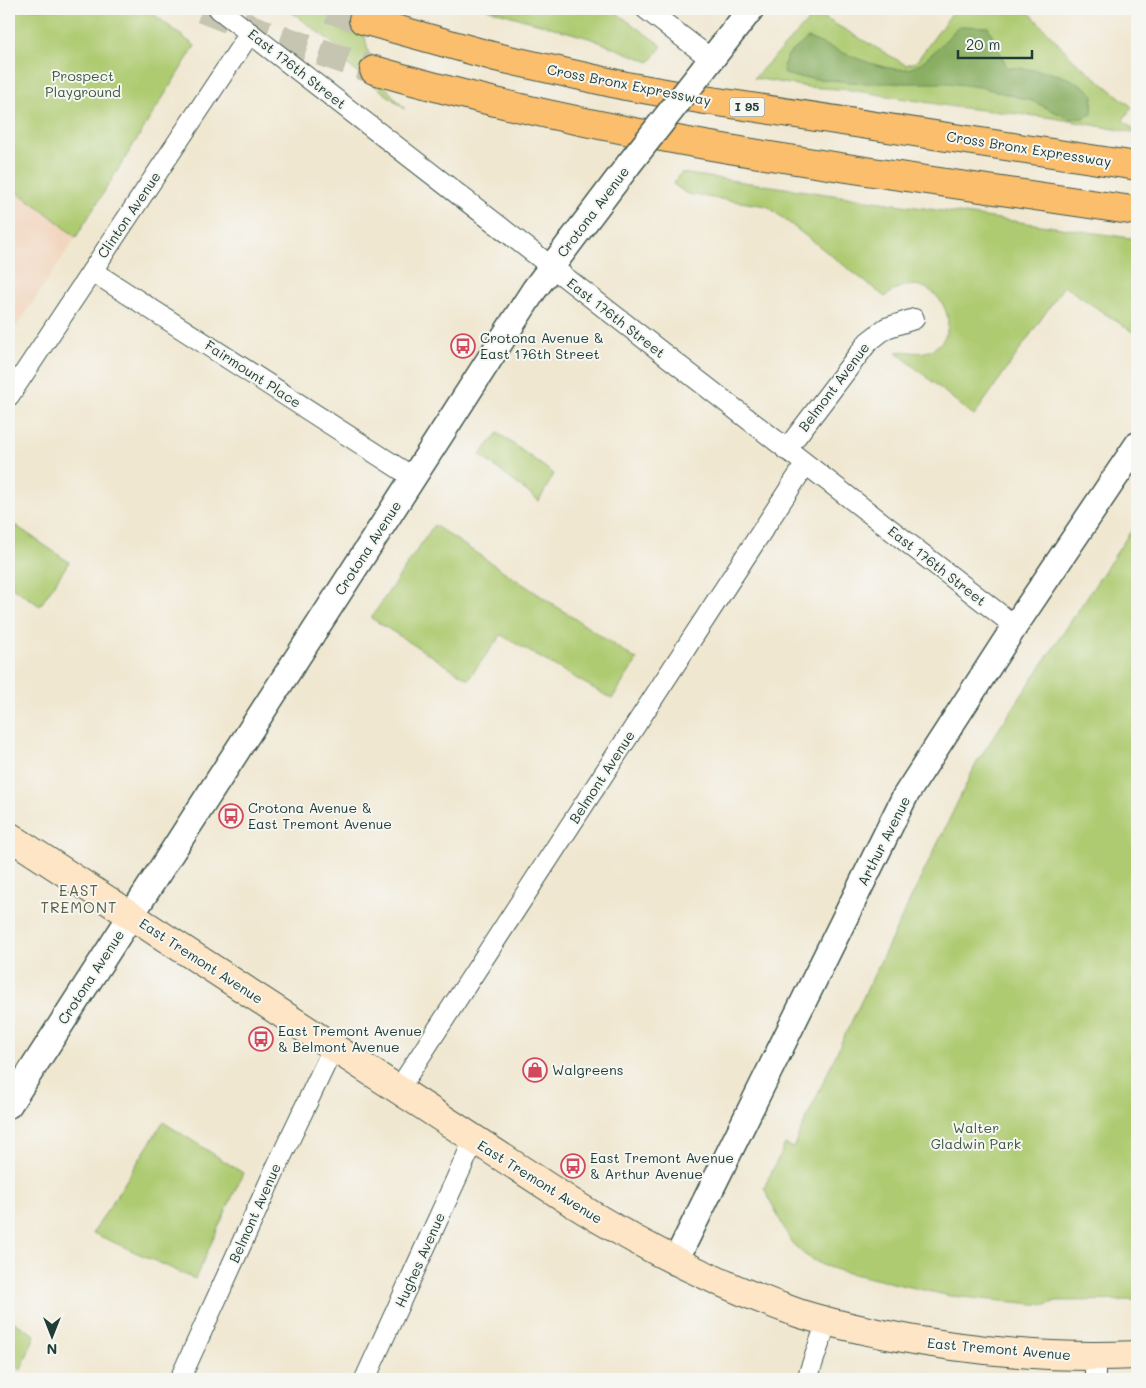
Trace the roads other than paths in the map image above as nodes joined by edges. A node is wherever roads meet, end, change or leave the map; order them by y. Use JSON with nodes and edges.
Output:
{"nodes":[{"id":1,"x":219,"y":9,"type":"edge"},
{"id":2,"x":646,"y":9,"type":"edge"},
{"id":3,"x":751,"y":9,"type":"edge"},
{"id":4,"x":363,"y":20,"type":"tunnel mouth"},
{"id":5,"x":250,"y":33,"type":"junction"},
{"id":6,"x":707,"y":65,"type":"junction"},
{"id":7,"x":374,"y":70,"type":"tunnel mouth"},
{"id":8,"x":1137,"y":166,"type":"edge"},
{"id":9,"x":1137,"y":211,"type":"edge"},
{"id":10,"x":550,"y":268,"type":"junction"},
{"id":11,"x":92,"y":271,"type":"junction"},
{"id":12,"x":914,"y":319,"type":"dead end"},
{"id":13,"x":9,"y":396,"type":"edge"},
{"id":14,"x":1137,"y":445,"type":"edge"},
{"id":15,"x":786,"y":450,"type":"junction"},
{"id":16,"x":805,"y":465,"type":"junction"},
{"id":17,"x":414,"y":478,"type":"junction"},
{"id":18,"x":1015,"y":626,"type":"junction"},
{"id":19,"x":9,"y":836,"type":"edge"},
{"id":20,"x":131,"y":916,"type":"junction"},
{"id":21,"x":333,"y":1048,"type":"junction"},
{"id":22,"x":398,"y":1090,"type":"junction"},
{"id":23,"x":9,"y":1105,"type":"edge"},
{"id":24,"x":474,"y":1140,"type":"junction"},
{"id":25,"x":675,"y":1262,"type":"junction"},
{"id":26,"x":827,"y":1321,"type":"junction"},
{"id":27,"x":1137,"y":1355,"type":"edge"},
{"id":28,"x":1095,"y":1368,"type":"edge"},
{"id":29,"x":180,"y":1379,"type":"edge"},
{"id":30,"x":365,"y":1379,"type":"edge"},
{"id":31,"x":807,"y":1379,"type":"edge"}],
"edges":[{"from":1,"to":5,"type":"street","name":"East 176th Street"},
{"from":2,"to":6,"type":"street"},
{"from":3,"to":6,"type":"street","name":"Crotona Avenue"},
{"from":4,"to":8,"type":"highway","name":"Cross Bronx Expressway","number":"I 95"},
{"from":5,"to":10,"type":"street","name":"East 176th Street"},
{"from":5,"to":11,"type":"street","name":"Clinton Avenue"},
{"from":6,"to":10,"type":"street","name":"Crotona Avenue","bridge":true},
{"from":7,"to":9,"type":"highway"},
{"from":10,"to":15,"type":"street","name":"East 176th Street"},
{"from":10,"to":17,"type":"street","name":"Crotona Avenue"},
{"from":11,"to":13,"type":"street","name":"Clinton Avenue"},
{"from":11,"to":17,"type":"street","name":"Fairmount Place"},
{"from":12,"to":15,"type":"street","name":"Belmont Avenue"},
{"from":14,"to":18,"type":"street","name":"Arthur Avenue"},
{"from":15,"to":16,"type":"street","name":"East 176th Street"},
{"from":16,"to":18,"type":"street","name":"East 176th Street"},
{"from":16,"to":22,"type":"street","name":"Belmont Avenue"},
{"from":17,"to":20,"type":"street","name":"Crotona Avenue"},
{"from":18,"to":25,"type":"street","name":"Arthur Avenue"},
{"from":19,"to":20,"type":"main road","name":"East Tremont Avenue"},
{"from":20,"to":21,"type":"main road","name":"East Tremont Avenue"},
{"from":20,"to":23,"type":"street","name":"Crotona Avenue"},
{"from":21,"to":22,"type":"main road","name":"East Tremont Avenue"},
{"from":21,"to":29,"type":"street","name":"Belmont Avenue"},
{"from":22,"to":24,"type":"main road","name":"East Tremont Avenue"},
{"from":24,"to":25,"type":"main road","name":"East Tremont Avenue"},
{"from":24,"to":30,"type":"street","name":"Hughes Avenue"},
{"from":25,"to":26,"type":"main road","name":"East Tremont Avenue"},
{"from":26,"to":28,"type":"main road","name":"East Tremont Avenue"},
{"from":26,"to":31,"type":"street"},
{"from":27,"to":28,"type":"main road","name":"East Tremont Avenue"}]}
